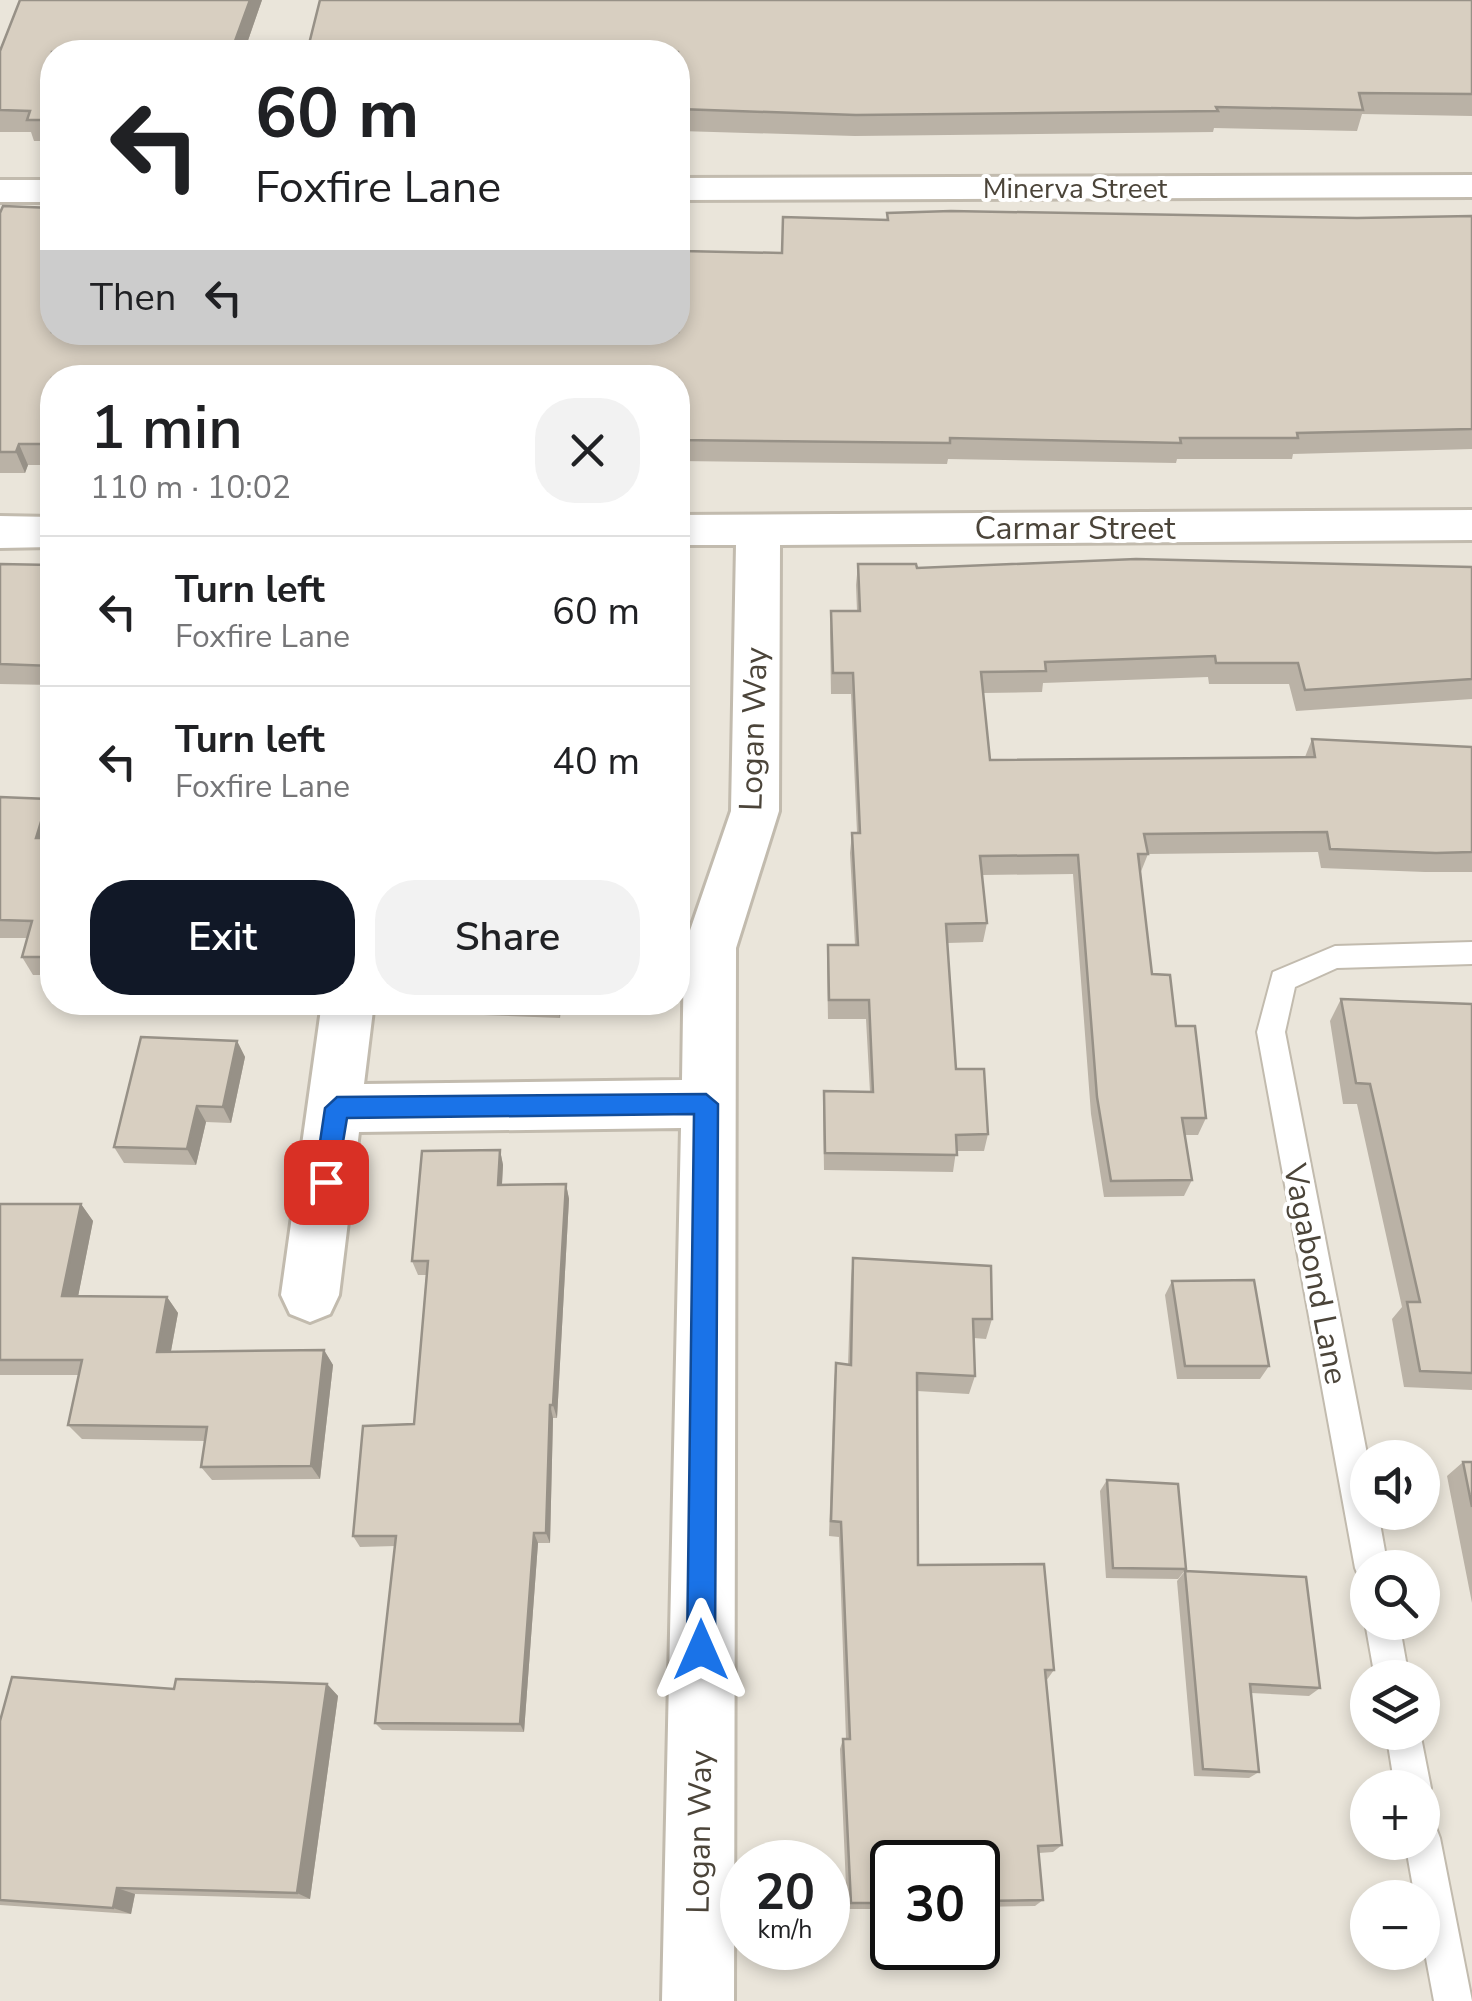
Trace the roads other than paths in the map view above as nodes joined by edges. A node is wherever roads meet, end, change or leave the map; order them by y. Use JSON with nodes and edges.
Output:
{"nodes":[{"id":1,"x":1472,"y":186,"type":"edge"},
{"id":2,"x":690,"y":189,"type":"edge"},
{"id":3,"x":0,"y":191,"type":"edge"},
{"id":4,"x":40,"y":191,"type":"edge"},
{"id":5,"x":1472,"y":525,"type":"edge"},
{"id":6,"x":690,"y":530,"type":"edge"},
{"id":7,"x":758,"y":530,"type":"junction"},
{"id":8,"x":0,"y":532,"type":"edge"},
{"id":9,"x":40,"y":532,"type":"edge"},
{"id":10,"x":1472,"y":953,"type":"edge"},
{"id":11,"x":347,"y":1015,"type":"edge"},
{"id":12,"x":706,"y":1104,"type":"junction"},
{"id":13,"x":337,"y":1108,"type":"junction"},
{"id":14,"x":310,"y":1295,"type":"dead end"},
{"id":15,"x":1369,"y":1550,"type":"edge"},
{"id":16,"x":1426,"y":1860,"type":"edge"},
{"id":17,"x":698,"y":2001,"type":"edge"},
{"id":18,"x":1453,"y":2001,"type":"edge"}],
"edges":[{"from":1,"to":2,"type":"street","name":"Minerva Street"},
{"from":3,"to":4,"type":"street"},
{"from":5,"to":7,"type":"street","name":"Carmar Street"},
{"from":6,"to":7,"type":"street","name":"Carmar Street"},
{"from":7,"to":12,"type":"street","name":"Logan Way"},
{"from":8,"to":9,"type":"street"},
{"from":10,"to":15,"type":"lane","name":"Vagabond Lane"},
{"from":11,"to":13,"type":"street"},
{"from":12,"to":13,"type":"street"},
{"from":12,"to":17,"type":"street","name":"Logan Way"},
{"from":13,"to":14,"type":"street"},
{"from":16,"to":18,"type":"lane"}]}
